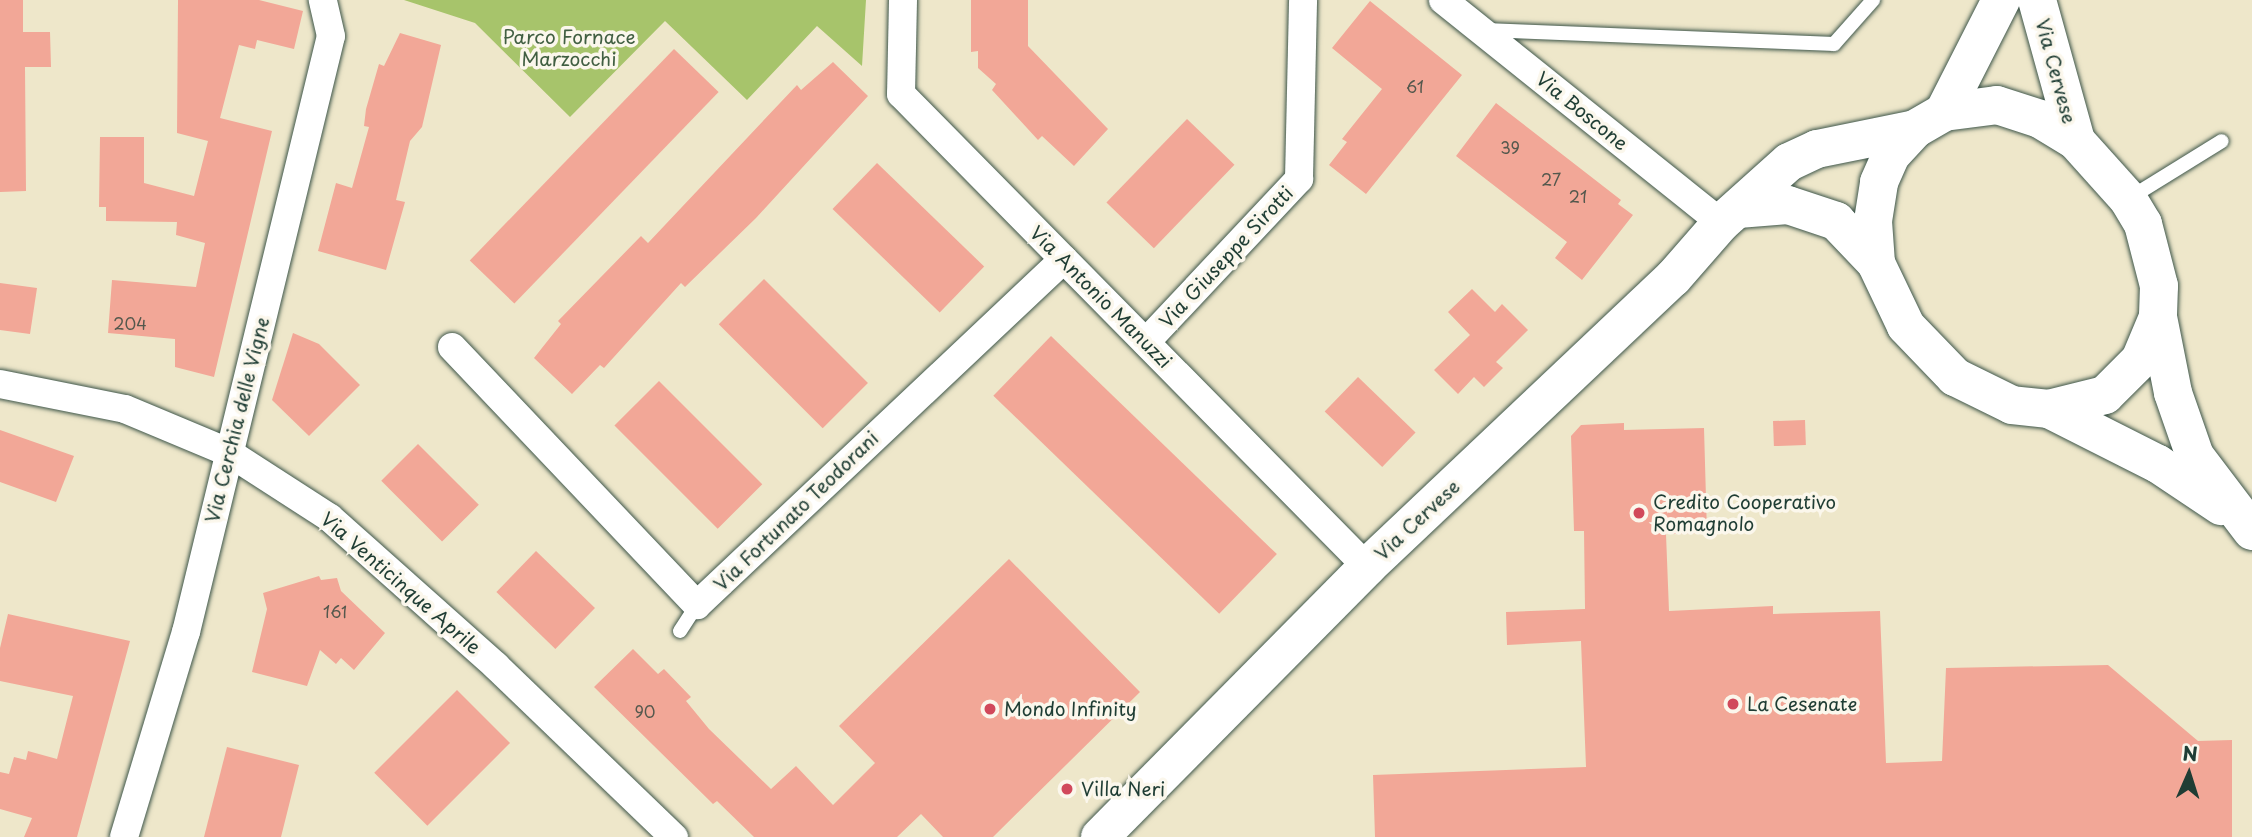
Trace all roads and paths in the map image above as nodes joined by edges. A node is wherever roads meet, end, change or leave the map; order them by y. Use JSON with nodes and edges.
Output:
{"nodes":[{"id":1,"x":323,"y":0,"type":"edge"},
{"id":2,"x":903,"y":0,"type":"edge"},
{"id":3,"x":1303,"y":0,"type":"edge"},
{"id":4,"x":1443,"y":0,"type":"edge"},
{"id":5,"x":1873,"y":0,"type":"edge"},
{"id":6,"x":2001,"y":0,"type":"edge"},
{"id":7,"x":2037,"y":0,"type":"edge"},
{"id":8,"x":1481,"y":30,"type":"junction"},
{"id":9,"x":1929,"y":120,"type":"junction"},
{"id":10,"x":2076,"y":141,"type":"junction"},
{"id":11,"x":2222,"y":141,"type":"dead end"},
{"id":12,"x":2128,"y":199,"type":"junction"},
{"id":13,"x":1729,"y":216,"type":"junction"},
{"id":14,"x":1064,"y":259,"type":"junction"},
{"id":15,"x":1877,"y":263,"type":"junction"},
{"id":16,"x":2158,"y":317,"type":"junction"},
{"id":17,"x":1146,"y":342,"type":"junction"},
{"id":18,"x":452,"y":347,"type":"dead end"},
{"id":19,"x":0,"y":384,"type":"edge"},
{"id":20,"x":2049,"y":409,"type":"junction"},
{"id":21,"x":228,"y":452,"type":"junction"},
{"id":22,"x":2247,"y":526,"type":"edge"},
{"id":23,"x":1367,"y":567,"type":"junction"},
{"id":24,"x":697,"y":605,"type":"junction"},
{"id":25,"x":680,"y":631,"type":"dead end"},
{"id":26,"x":667,"y":835,"type":"edge"},
{"id":27,"x":124,"y":837,"type":"edge"},
{"id":28,"x":1100,"y":837,"type":"edge"}],
"edges":[{"from":1,"to":21,"type":"street","name":"Via Cerchia delle Vigne"},
{"from":2,"to":14,"type":"street","name":"Via Antonio Manuzzi"},
{"from":3,"to":17,"type":"street","name":"Via Giuseppe Sirotti"},
{"from":4,"to":8,"type":"street","name":"Via Boscone"},
{"from":5,"to":8,"type":"lane"},
{"from":6,"to":9,"type":"main road"},
{"from":7,"to":10,"type":"main road","name":"Via Cervese"},
{"from":8,"to":13,"type":"street","name":"Via Boscone"},
{"from":9,"to":10,"type":"main road","name":"Via Cervese"},
{"from":9,"to":13,"type":"main road","name":"Via Cervese"},
{"from":9,"to":15,"type":"main road"},
{"from":10,"to":12,"type":"main road"},
{"from":11,"to":12,"type":"lane"},
{"from":12,"to":16,"type":"main road"},
{"from":13,"to":15,"type":"main road"},
{"from":13,"to":23,"type":"main road","name":"Via Cervese"},
{"from":14,"to":17,"type":"street","name":"Via Antonio Manuzzi"},
{"from":14,"to":24,"type":"street","name":"Via Fortunato Teodorani"},
{"from":15,"to":20,"type":"main road"},
{"from":16,"to":20,"type":"main road"},
{"from":16,"to":22,"type":"main road"},
{"from":17,"to":23,"type":"street","name":"Via Antonio Manuzzi"},
{"from":18,"to":24,"type":"street","name":"Via Fortunato Teodorani"},
{"from":19,"to":21,"type":"street","name":"Via Venticinque Aprile"},
{"from":20,"to":22,"type":"main road"},
{"from":21,"to":26,"type":"street","name":"Via Venticinque Aprile"},
{"from":21,"to":27,"type":"street","name":"Via Cerchia delle Vigne"},
{"from":23,"to":28,"type":"main road","name":"Via Cervese"},
{"from":24,"to":25,"type":"lane"}]}
